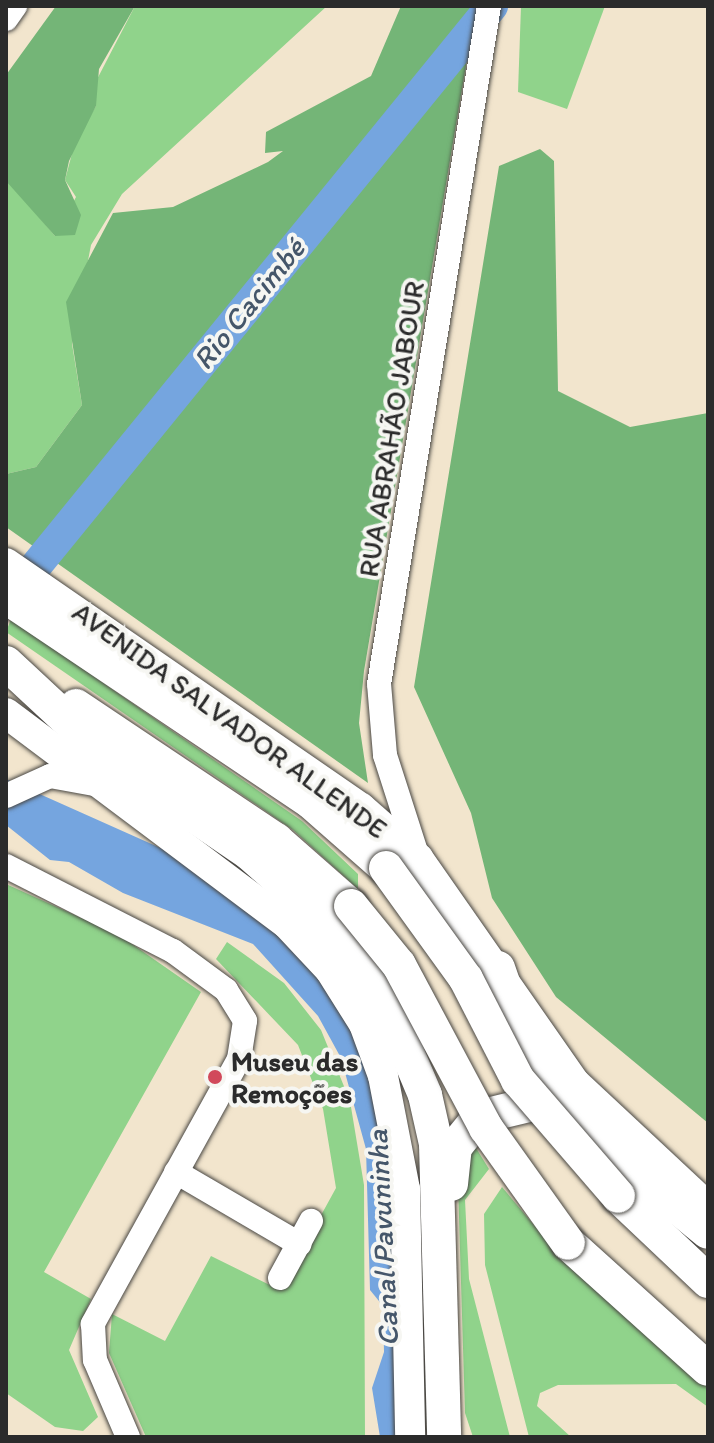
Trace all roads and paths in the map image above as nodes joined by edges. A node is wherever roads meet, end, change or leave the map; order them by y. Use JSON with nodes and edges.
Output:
{"nodes":[{"id":1,"x":15,"y":6,"type":"edge"},
{"id":2,"x":488,"y":18,"type":"edge"},
{"id":3,"x":6,"y":19,"type":"edge"},
{"id":4,"x":6,"y":563,"type":"edge"},
{"id":5,"x":22,"y":596,"type":"edge"},
{"id":6,"x":6,"y":661,"type":"edge"},
{"id":7,"x":6,"y":713,"type":"edge"},
{"id":8,"x":105,"y":787,"type":"junction"},
{"id":9,"x":6,"y":796,"type":"edge"},
{"id":10,"x":418,"y":858,"type":"junction"},
{"id":11,"x":6,"y":866,"type":"edge"},
{"id":12,"x":498,"y":968,"type":"junction"},
{"id":13,"x":176,"y":1172,"type":"junction"},
{"id":14,"x":630,"y":1187,"type":"junction"},
{"id":15,"x":708,"y":1207,"type":"edge"},
{"id":16,"x":311,"y":1221,"type":"dead end"},
{"id":17,"x":708,"y":1232,"type":"edge"},
{"id":18,"x":299,"y":1244,"type":"junction"},
{"id":19,"x":442,"y":1251,"type":"junction"},
{"id":20,"x":280,"y":1278,"type":"dead end"},
{"id":21,"x":708,"y":1281,"type":"edge"},
{"id":22,"x":708,"y":1369,"type":"edge"},
{"id":23,"x":128,"y":1437,"type":"edge"},
{"id":24,"x":410,"y":1437,"type":"edge"},
{"id":25,"x":444,"y":1437,"type":"edge"}],
"edges":[{"from":1,"to":3,"type":"street"},
{"from":2,"to":10,"type":"street","name":"RUA ABRAHÃO JABOUR"},
{"from":4,"to":5,"type":"main road","name":"AVENIDA SALVADOR ALLENDE"},
{"from":5,"to":10,"type":"main road","name":"AVENIDA SALVADOR ALLENDE"},
{"from":5,"to":14,"type":"highway","name":"AVENIDA SALVADOR ALLENDE","bridge":true},
{"from":6,"to":19,"type":"highway"},
{"from":6,"to":22,"type":"highway","bridge":true},
{"from":7,"to":8,"type":"main road"},
{"from":8,"to":9,"type":"street"},
{"from":8,"to":24,"type":"main road"},
{"from":10,"to":12,"type":"main road","name":"AVENIDA SALVADOR ALLENDE"},
{"from":11,"to":13,"type":"street"},
{"from":12,"to":14,"type":"highway"},
{"from":12,"to":15,"type":"main road","name":"AVENIDA SALVADOR ALLENDE"},
{"from":13,"to":18,"type":"street"},
{"from":13,"to":23,"type":"street"},
{"from":14,"to":17,"type":"highway"},
{"from":14,"to":19,"type":"highway"},
{"from":14,"to":21,"type":"highway"},
{"from":16,"to":18,"type":"street"},
{"from":18,"to":20,"type":"street"},
{"from":19,"to":25,"type":"highway"}]}
